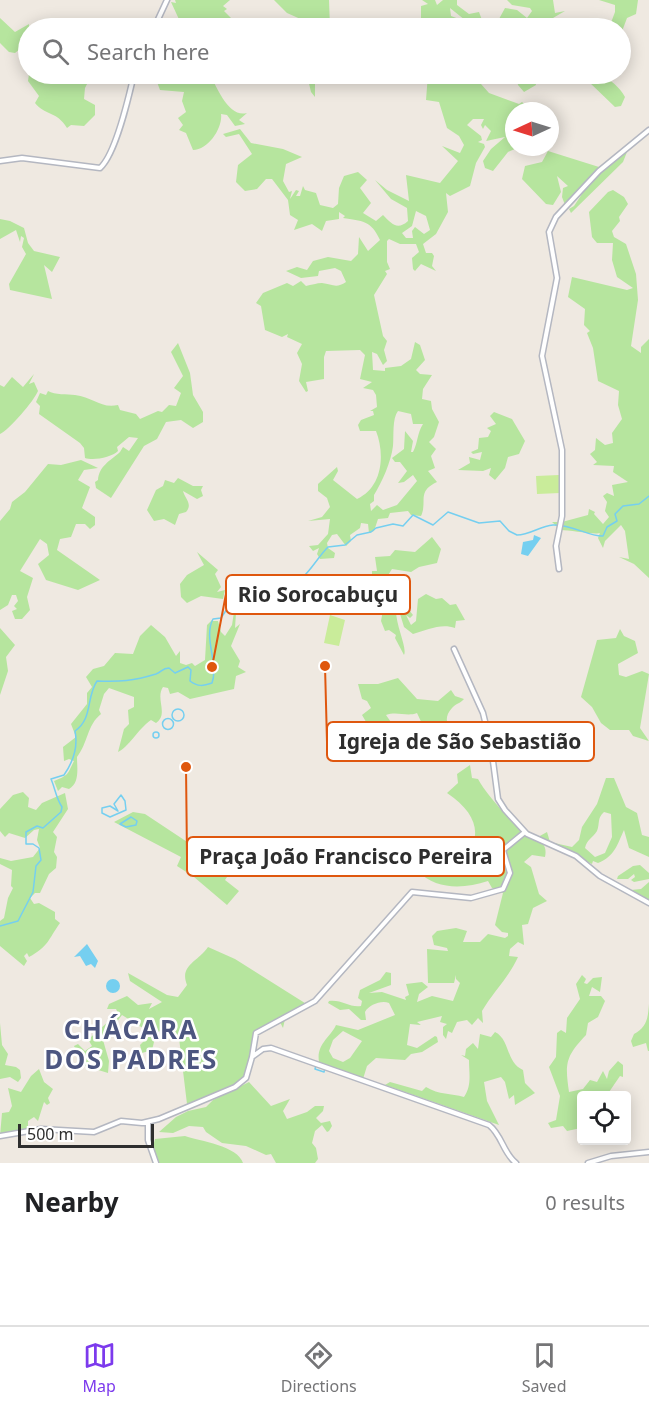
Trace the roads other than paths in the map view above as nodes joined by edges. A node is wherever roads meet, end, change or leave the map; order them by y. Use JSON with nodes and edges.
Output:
{"nodes":[{"id":1,"x":167,"y":0,"type":"edge"},
{"id":2,"x":159,"y":18,"type":"edge"},
{"id":3,"x":131,"y":84,"type":"edge"},
{"id":4,"x":649,"y":130,"type":"edge"},
{"id":5,"x":0,"y":161,"type":"edge"},
{"id":6,"x":559,"y":568,"type":"dead end"},
{"id":7,"x":454,"y":649,"type":"dead end"},
{"id":8,"x":525,"y":832,"type":"junction"},
{"id":9,"x":649,"y":903,"type":"edge"},
{"id":10,"x":252,"y":1057,"type":"junction"},
{"id":11,"x":148,"y":1122,"type":"junction"},
{"id":12,"x":0,"y":1136,"type":"edge"},
{"id":13,"x":649,"y":1152,"type":"edge"},
{"id":14,"x":156,"y":1163,"type":"edge"},
{"id":15,"x":516,"y":1163,"type":"edge"},
{"id":16,"x":588,"y":1163,"type":"edge"}],
"edges":[{"from":1,"to":2,"type":"street"},
{"from":3,"to":5,"type":"street"},
{"from":4,"to":6,"type":"street"},
{"from":7,"to":8,"type":"street"},
{"from":8,"to":9,"type":"street"},
{"from":8,"to":10,"type":"street"},
{"from":10,"to":11,"type":"street"},
{"from":10,"to":15,"type":"street"},
{"from":11,"to":12,"type":"street"},
{"from":11,"to":14,"type":"street"},
{"from":13,"to":16,"type":"street"}]}
